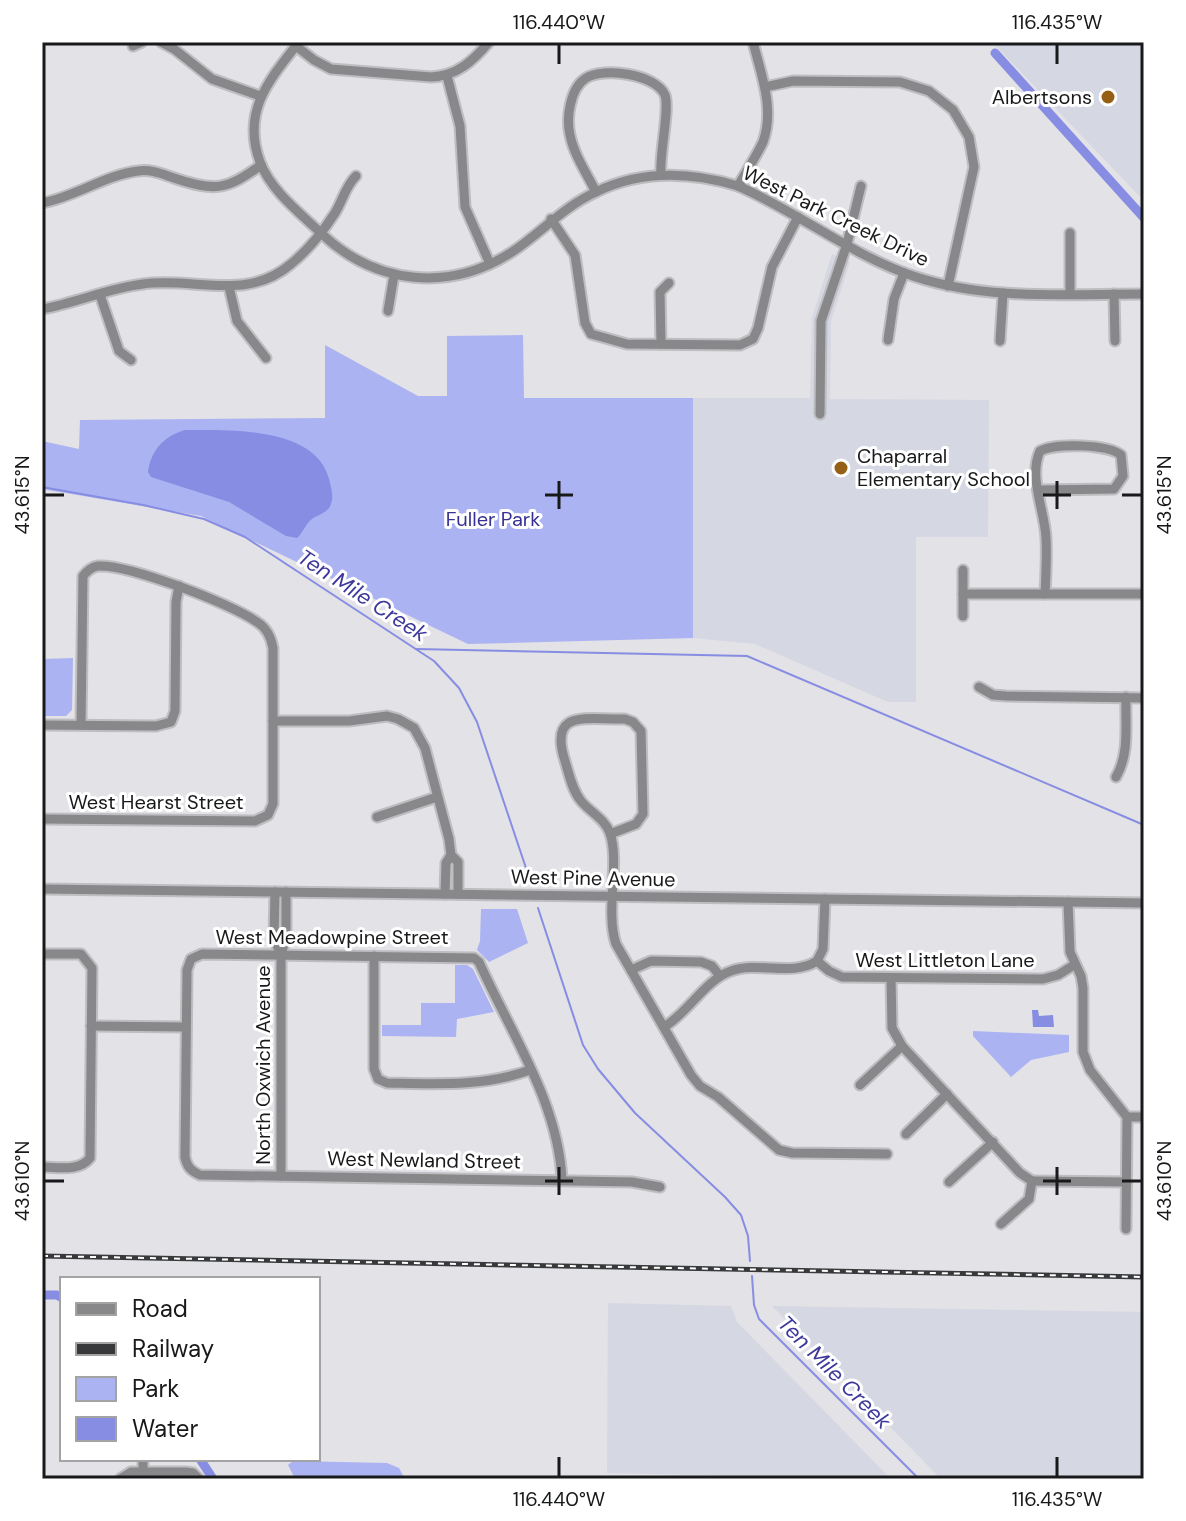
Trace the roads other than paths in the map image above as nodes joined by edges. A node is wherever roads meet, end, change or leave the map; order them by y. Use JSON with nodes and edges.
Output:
{"nodes":[{"id":1,"x":161,"y":42,"type":"edge"},
{"id":2,"x":489,"y":42,"type":"edge"},
{"id":3,"x":753,"y":42,"type":"edge"},
{"id":4,"x":298,"y":44,"type":"edge"},
{"id":5,"x":447,"y":76,"type":"junction"},
{"id":6,"x":765,"y":87,"type":"junction"},
{"id":7,"x":260,"y":96,"type":"junction"},
{"id":8,"x":261,"y":165,"type":"junction"},
{"id":9,"x":661,"y":175,"type":"junction"},
{"id":10,"x":356,"y":176,"type":"dead end"},
{"id":11,"x":738,"y":186,"type":"junction"},
{"id":12,"x":861,"y":186,"type":"dead end"},
{"id":13,"x":596,"y":192,"type":"junction"},
{"id":14,"x":42,"y":203,"type":"edge"},
{"id":15,"x":798,"y":217,"type":"junction"},
{"id":16,"x":551,"y":219,"type":"junction"},
{"id":17,"x":320,"y":232,"type":"junction"},
{"id":18,"x":1070,"y":233,"type":"dead end"},
{"id":19,"x":847,"y":244,"type":"junction"},
{"id":20,"x":490,"y":264,"type":"junction"},
{"id":21,"x":904,"y":273,"type":"junction"},
{"id":22,"x":394,"y":275,"type":"junction"},
{"id":23,"x":669,"y":283,"type":"dead end"},
{"id":24,"x":948,"y":286,"type":"junction"},
{"id":25,"x":229,"y":287,"type":"junction"},
{"id":26,"x":1003,"y":293,"type":"junction"},
{"id":27,"x":1070,"y":294,"type":"junction"},
{"id":28,"x":1114,"y":294,"type":"junction"},
{"id":29,"x":1144,"y":294,"type":"edge"},
{"id":30,"x":100,"y":295,"type":"junction"},
{"id":31,"x":42,"y":309,"type":"edge"},
{"id":32,"x":388,"y":311,"type":"dead end"},
{"id":33,"x":888,"y":340,"type":"dead end"},
{"id":34,"x":1000,"y":341,"type":"dead end"},
{"id":35,"x":1115,"y":341,"type":"dead end"},
{"id":36,"x":661,"y":344,"type":"junction"},
{"id":37,"x":266,"y":358,"type":"dead end"},
{"id":38,"x":131,"y":360,"type":"dead end"},
{"id":39,"x":820,"y":414,"type":"dead end"},
{"id":40,"x":1039,"y":490,"type":"junction"},
{"id":41,"x":963,"y":570,"type":"dead end"},
{"id":42,"x":179,"y":586,"type":"junction"},
{"id":43,"x":963,"y":594,"type":"junction"},
{"id":44,"x":1045,"y":594,"type":"junction"},
{"id":45,"x":1144,"y":594,"type":"edge"},
{"id":46,"x":963,"y":616,"type":"dead end"},
{"id":47,"x":979,"y":687,"type":"dead end"},
{"id":48,"x":1126,"y":697,"type":"junction"},
{"id":49,"x":1144,"y":698,"type":"edge"},
{"id":50,"x":273,"y":721,"type":"junction"},
{"id":51,"x":42,"y":725,"type":"edge"},
{"id":52,"x":81,"y":725,"type":"junction"},
{"id":53,"x":1116,"y":777,"type":"dead end"},
{"id":54,"x":437,"y":797,"type":"junction"},
{"id":55,"x":377,"y":817,"type":"dead end"},
{"id":56,"x":42,"y":819,"type":"edge"},
{"id":57,"x":610,"y":834,"type":"junction"},
{"id":58,"x":451,"y":855,"type":"junction"},
{"id":59,"x":42,"y":889,"type":"edge"},
{"id":60,"x":275,"y":892,"type":"junction"},
{"id":61,"x":286,"y":892,"type":"junction"},
{"id":62,"x":445,"y":894,"type":"junction"},
{"id":63,"x":458,"y":894,"type":"junction"},
{"id":64,"x":612,"y":898,"type":"junction"},
{"id":65,"x":825,"y":899,"type":"junction"},
{"id":66,"x":1068,"y":902,"type":"junction"},
{"id":67,"x":1144,"y":903,"type":"edge"},
{"id":68,"x":42,"y":954,"type":"edge"},
{"id":69,"x":281,"y":955,"type":"junction"},
{"id":70,"x":374,"y":956,"type":"junction"},
{"id":71,"x":817,"y":961,"type":"junction"},
{"id":72,"x":1074,"y":965,"type":"junction"},
{"id":73,"x":631,"y":970,"type":"junction"},
{"id":74,"x":720,"y":976,"type":"junction"},
{"id":75,"x":891,"y":978,"type":"junction"},
{"id":76,"x":91,"y":1026,"type":"junction"},
{"id":77,"x":186,"y":1027,"type":"junction"},
{"id":78,"x":664,"y":1027,"type":"junction"},
{"id":79,"x":902,"y":1046,"type":"junction"},
{"id":80,"x":530,"y":1070,"type":"junction"},
{"id":81,"x":860,"y":1085,"type":"dead end"},
{"id":82,"x":947,"y":1094,"type":"junction"},
{"id":83,"x":1127,"y":1117,"type":"junction"},
{"id":84,"x":1144,"y":1117,"type":"edge"},
{"id":85,"x":906,"y":1134,"type":"dead end"},
{"id":86,"x":993,"y":1142,"type":"junction"},
{"id":87,"x":887,"y":1154,"type":"dead end"},
{"id":88,"x":42,"y":1167,"type":"edge"},
{"id":89,"x":281,"y":1176,"type":"junction"},
{"id":90,"x":562,"y":1181,"type":"junction"},
{"id":91,"x":1032,"y":1181,"type":"junction"},
{"id":92,"x":949,"y":1182,"type":"dead end"},
{"id":93,"x":1127,"y":1182,"type":"junction"},
{"id":94,"x":660,"y":1187,"type":"dead end"},
{"id":95,"x":1001,"y":1224,"type":"dead end"},
{"id":96,"x":1126,"y":1229,"type":"dead end"},
{"id":97,"x":143,"y":1461,"type":"edge"},
{"id":98,"x":143,"y":1472,"type":"junction"},
{"id":99,"x":196,"y":1476,"type":"edge"},
{"id":100,"x":121,"y":1478,"type":"edge"}],
"edges":[{"from":1,"to":7,"type":"street"},
{"from":2,"to":5,"type":"street"},
{"from":3,"to":6,"type":"street"},
{"from":4,"to":5,"type":"street"},
{"from":4,"to":7,"type":"street","name":"West Park Creek Drive"},
{"from":5,"to":20,"type":"street"},
{"from":6,"to":11,"type":"street"},
{"from":6,"to":24,"type":"street"},
{"from":7,"to":8,"type":"street","name":"West Park Creek Drive"},
{"from":8,"to":14,"type":"street"},
{"from":8,"to":17,"type":"street","name":"West Park Creek Drive"},
{"from":9,"to":11,"type":"street","name":"West Park Creek Drive"},
{"from":9,"to":13,"type":"street","name":"West Park Creek Drive"},
{"from":9,"to":13,"type":"street"},
{"from":10,"to":17,"type":"street"},
{"from":11,"to":15,"type":"street","name":"West Park Creek Drive"},
{"from":12,"to":19,"type":"street"},
{"from":13,"to":16,"type":"street","name":"West Park Creek Drive"},
{"from":15,"to":19,"type":"street","name":"West Park Creek Drive"},
{"from":15,"to":36,"type":"street"},
{"from":16,"to":20,"type":"street","name":"West Park Creek Drive"},
{"from":16,"to":36,"type":"street"},
{"from":17,"to":22,"type":"street","name":"West Park Creek Drive"},
{"from":17,"to":25,"type":"street"},
{"from":18,"to":27,"type":"street"},
{"from":19,"to":21,"type":"street","name":"West Park Creek Drive"},
{"from":19,"to":39,"type":"street"},
{"from":20,"to":22,"type":"street","name":"West Park Creek Drive"},
{"from":21,"to":24,"type":"street","name":"West Park Creek Drive"},
{"from":21,"to":33,"type":"street"},
{"from":22,"to":32,"type":"street"},
{"from":23,"to":36,"type":"street"},
{"from":24,"to":26,"type":"street","name":"West Park Creek Drive"},
{"from":25,"to":30,"type":"street"},
{"from":25,"to":37,"type":"street"},
{"from":26,"to":27,"type":"street","name":"West Park Creek Drive"},
{"from":26,"to":34,"type":"street"},
{"from":27,"to":28,"type":"street","name":"West Park Creek Drive"},
{"from":28,"to":29,"type":"street","name":"West Park Creek Drive"},
{"from":28,"to":35,"type":"street"},
{"from":30,"to":31,"type":"street"},
{"from":30,"to":38,"type":"street"},
{"from":40,"to":40,"type":"street"},
{"from":40,"to":44,"type":"street"},
{"from":41,"to":43,"type":"street"},
{"from":42,"to":50,"type":"street"},
{"from":42,"to":52,"type":"street"},
{"from":42,"to":52,"type":"street"},
{"from":43,"to":44,"type":"street"},
{"from":43,"to":46,"type":"street"},
{"from":44,"to":45,"type":"street"},
{"from":47,"to":48,"type":"street"},
{"from":48,"to":49,"type":"street"},
{"from":48,"to":53,"type":"street"},
{"from":50,"to":54,"type":"street"},
{"from":50,"to":56,"type":"street","name":"West Hearst Street"},
{"from":51,"to":52,"type":"street"},
{"from":54,"to":55,"type":"street"},
{"from":54,"to":58,"type":"street"},
{"from":57,"to":57,"type":"street"},
{"from":57,"to":64,"type":"street"},
{"from":58,"to":62,"type":"street"},
{"from":58,"to":63,"type":"street"},
{"from":59,"to":60,"type":"street","name":"West Pine Avenue"},
{"from":60,"to":61,"type":"street","name":"West Pine Avenue"},
{"from":60,"to":69,"type":"street","name":"North Oxwich Avenue"},
{"from":61,"to":62,"type":"street","name":"West Pine Avenue"},
{"from":61,"to":69,"type":"street","name":"North Oxwich Avenue"},
{"from":62,"to":63,"type":"street","name":"West Pine Avenue"},
{"from":63,"to":64,"type":"street","name":"West Pine Avenue"},
{"from":64,"to":65,"type":"street","name":"West Pine Avenue"},
{"from":64,"to":73,"type":"street"},
{"from":65,"to":66,"type":"street","name":"West Pine Avenue"},
{"from":65,"to":71,"type":"street"},
{"from":66,"to":67,"type":"street","name":"West Pine Avenue"},
{"from":66,"to":72,"type":"street"},
{"from":68,"to":76,"type":"street"},
{"from":69,"to":70,"type":"street","name":"West Meadowpine Street"},
{"from":69,"to":77,"type":"street","name":"West Meadowpine Street"},
{"from":69,"to":89,"type":"street","name":"North Oxwich Avenue"},
{"from":70,"to":80,"type":"street","name":"West Meadowpine Street"},
{"from":70,"to":80,"type":"street"},
{"from":71,"to":74,"type":"street"},
{"from":71,"to":75,"type":"street","name":"West Littleton Lane"},
{"from":72,"to":75,"type":"street","name":"West Littleton Lane"},
{"from":72,"to":83,"type":"street"},
{"from":73,"to":74,"type":"street"},
{"from":73,"to":78,"type":"street"},
{"from":74,"to":78,"type":"street"},
{"from":75,"to":79,"type":"street"},
{"from":76,"to":77,"type":"street"},
{"from":76,"to":88,"type":"street"},
{"from":77,"to":89,"type":"street","name":"West Newland Street"},
{"from":78,"to":87,"type":"street"},
{"from":79,"to":81,"type":"street"},
{"from":79,"to":82,"type":"street"},
{"from":80,"to":90,"type":"street"},
{"from":82,"to":85,"type":"street"},
{"from":82,"to":86,"type":"street"},
{"from":83,"to":84,"type":"street"},
{"from":83,"to":93,"type":"street"},
{"from":86,"to":91,"type":"street"},
{"from":86,"to":92,"type":"street"},
{"from":89,"to":90,"type":"street","name":"West Newland Street"},
{"from":90,"to":94,"type":"street","name":"West Newland Street"},
{"from":91,"to":93,"type":"street"},
{"from":91,"to":95,"type":"street"},
{"from":93,"to":96,"type":"street"},
{"from":97,"to":98,"type":"street"},
{"from":98,"to":99,"type":"street"},
{"from":98,"to":100,"type":"street"}]}
